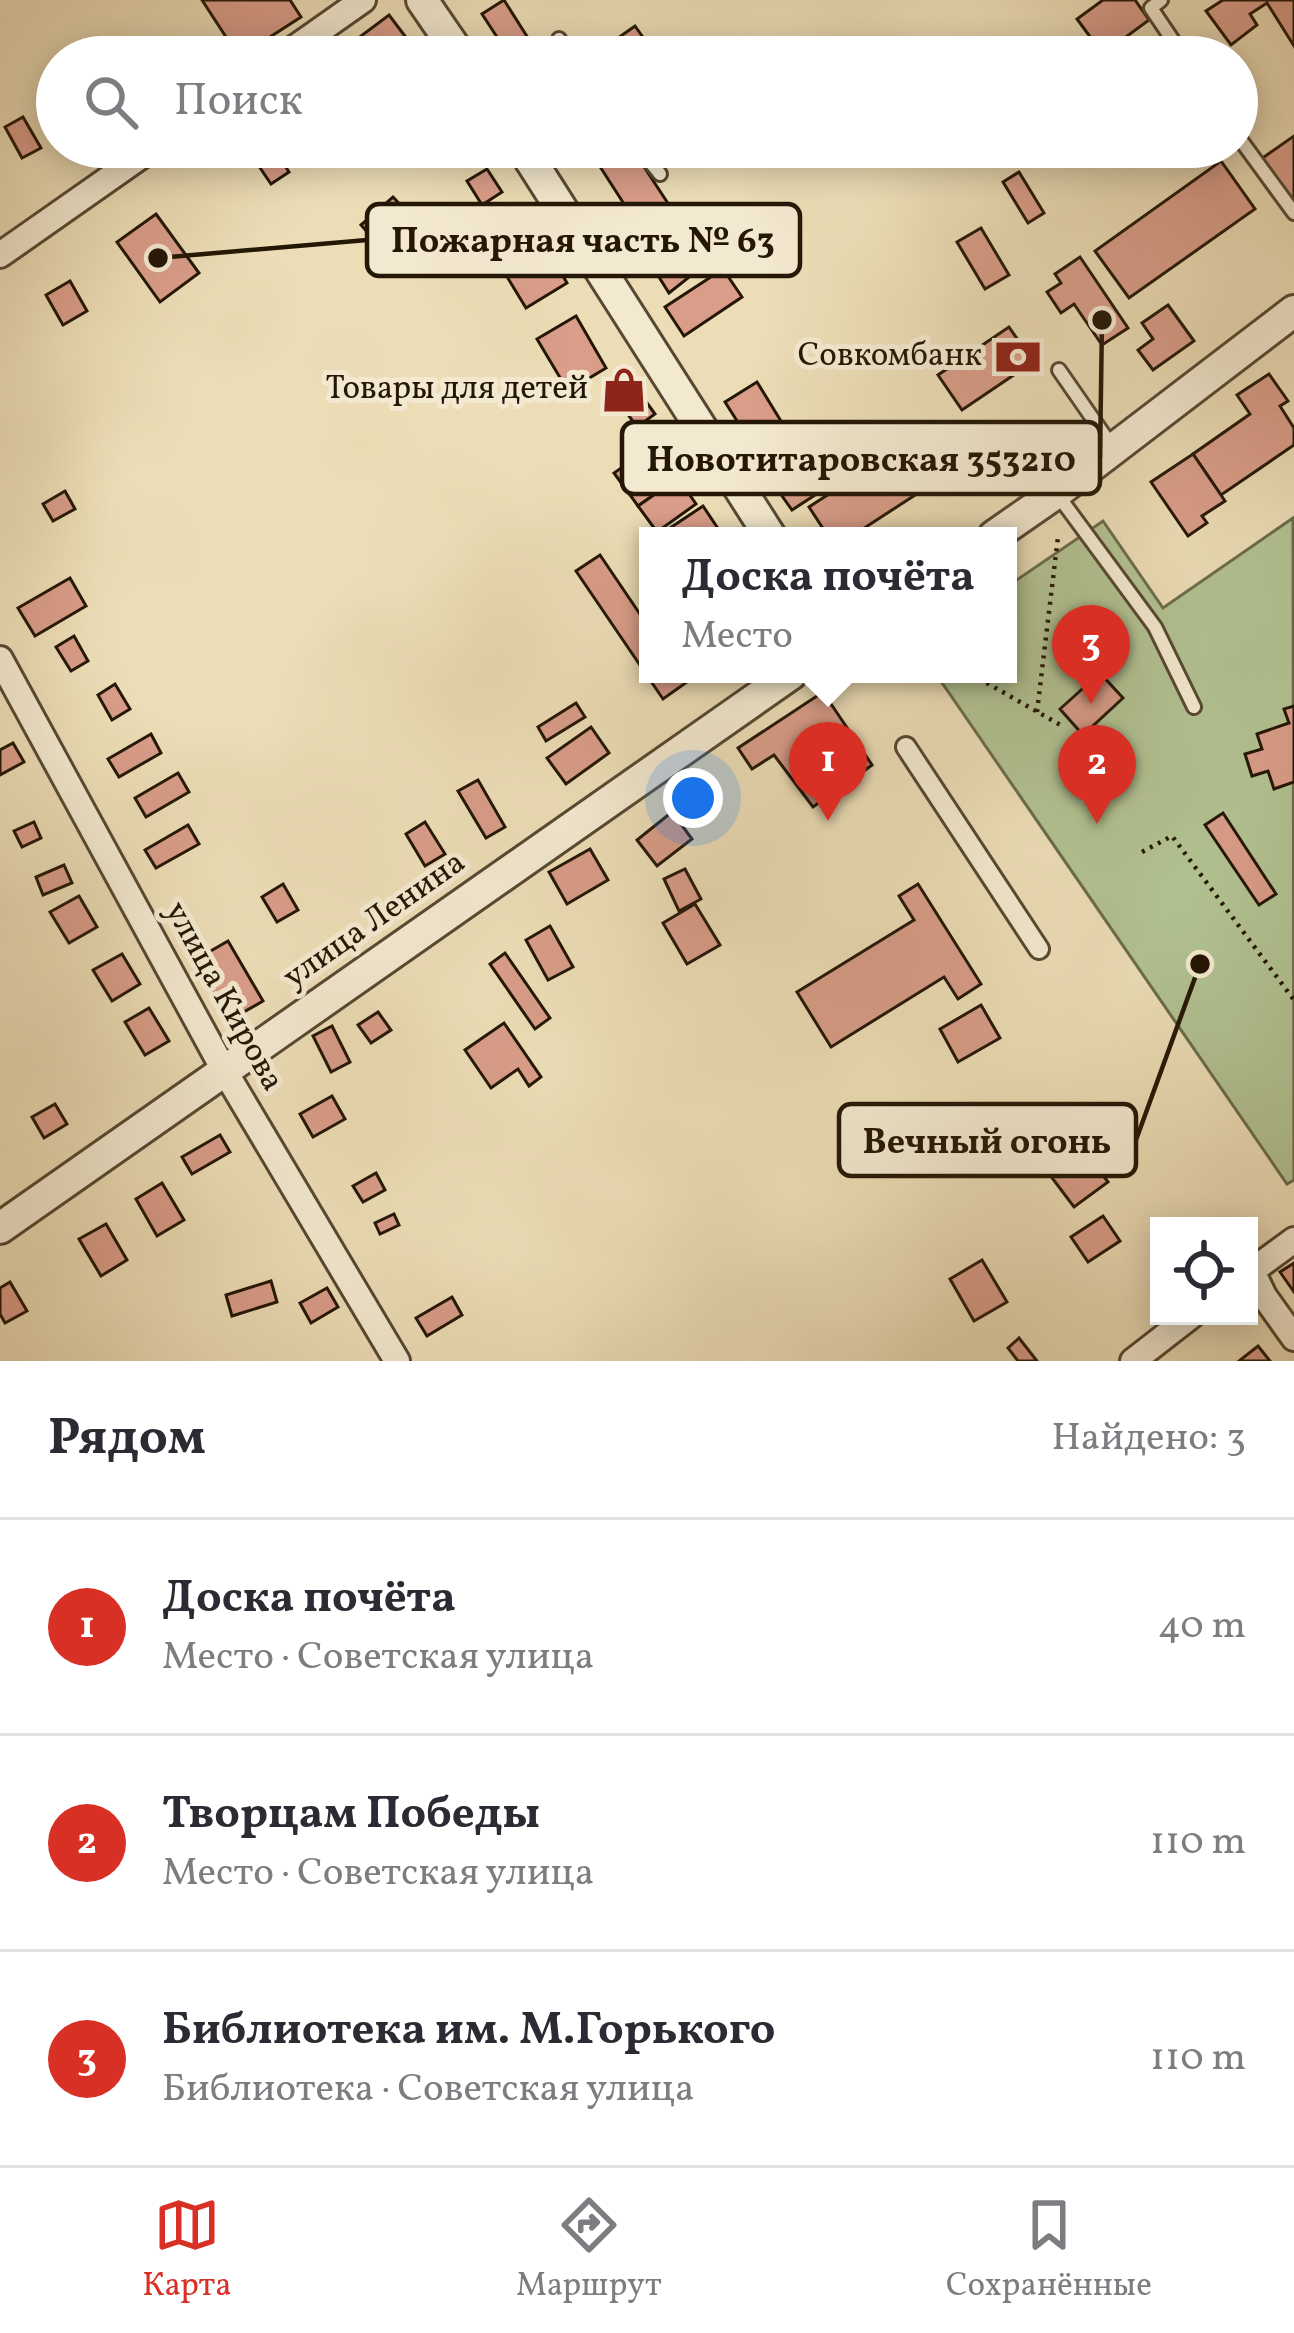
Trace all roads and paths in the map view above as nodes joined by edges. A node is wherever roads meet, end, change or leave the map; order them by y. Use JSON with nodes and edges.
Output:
{"nodes":[{"id":1,"x":363,"y":0,"type":"edge"},
{"id":2,"x":422,"y":0,"type":"edge"},
{"id":3,"x":1161,"y":0,"type":"edge"},
{"id":4,"x":312,"y":36,"type":"edge"},
{"id":5,"x":446,"y":36,"type":"edge"},
{"id":6,"x":1169,"y":36,"type":"edge"},
{"id":7,"x":1258,"y":164,"type":"edge"},
{"id":8,"x":124,"y":168,"type":"edge"},
{"id":9,"x":536,"y":168,"type":"edge"},
{"id":10,"x":655,"y":168,"type":"edge"},
{"id":11,"x":660,"y":174,"type":"dead end"},
{"id":12,"x":1294,"y":213,"type":"edge"},
{"id":13,"x":0,"y":255,"type":"edge"},
{"id":14,"x":1294,"y":311,"type":"edge"},
{"id":15,"x":1059,"y":370,"type":"dead end"},
{"id":16,"x":1114,"y":449,"type":"junction"},
{"id":17,"x":1056,"y":494,"type":"junction"},
{"id":18,"x":764,"y":527,"type":"edge"},
{"id":19,"x":1007,"y":527,"type":"edge"},
{"id":20,"x":1058,"y":537,"type":"dead end"},
{"id":21,"x":0,"y":659,"type":"edge"},
{"id":22,"x":778,"y":683,"type":"edge"},
{"id":23,"x":838,"y":683,"type":"edge"},
{"id":24,"x":987,"y":683,"type":"edge"},
{"id":25,"x":825,"y":692,"type":"dead end"},
{"id":26,"x":1194,"y":707,"type":"dead end"},
{"id":27,"x":1037,"y":712,"type":"junction"},
{"id":28,"x":1064,"y":727,"type":"dead end"},
{"id":29,"x":906,"y":747,"type":"dead end"},
{"id":30,"x":1142,"y":852,"type":"dead end"},
{"id":31,"x":1039,"y":949,"type":"dead end"},
{"id":32,"x":1294,"y":1000,"type":"edge"},
{"id":33,"x":224,"y":1070,"type":"junction"},
{"id":34,"x":0,"y":1228,"type":"edge"},
{"id":35,"x":1294,"y":1240,"type":"edge"},
{"id":36,"x":1258,"y":1266,"type":"edge"},
{"id":37,"x":1258,"y":1286,"type":"edge"},
{"id":38,"x":1179,"y":1325,"type":"edge"},
{"id":39,"x":1294,"y":1338,"type":"edge"},
{"id":40,"x":397,"y":1361,"type":"edge"},
{"id":41,"x":1133,"y":1361,"type":"edge"}],
"edges":[{"from":1,"to":4,"type":"street"},
{"from":2,"to":5,"type":"street"},
{"from":3,"to":6,"type":"lane"},
{"from":7,"to":12,"type":"lane"},
{"from":8,"to":13,"type":"street"},
{"from":9,"to":18,"type":"street"},
{"from":10,"to":11,"type":"lane"},
{"from":14,"to":16,"type":"street"},
{"from":15,"to":16,"type":"lane"},
{"from":16,"to":17,"type":"street"},
{"from":17,"to":19,"type":"street"},
{"from":17,"to":26,"type":"lane"},
{"from":20,"to":27,"type":"path"},
{"from":21,"to":33,"type":"street","name":"улица Кирова"},
{"from":22,"to":33,"type":"street","name":"улица Ленина"},
{"from":23,"to":25,"type":"path"},
{"from":24,"to":27,"type":"path"},
{"from":27,"to":28,"type":"path"},
{"from":29,"to":31,"type":"street"},
{"from":30,"to":32,"type":"path"},
{"from":33,"to":34,"type":"street","name":"улица Ленина"},
{"from":33,"to":40,"type":"street","name":"улица Кирова"},
{"from":35,"to":36,"type":"street"},
{"from":37,"to":39,"type":"street"},
{"from":38,"to":41,"type":"street"}]}
